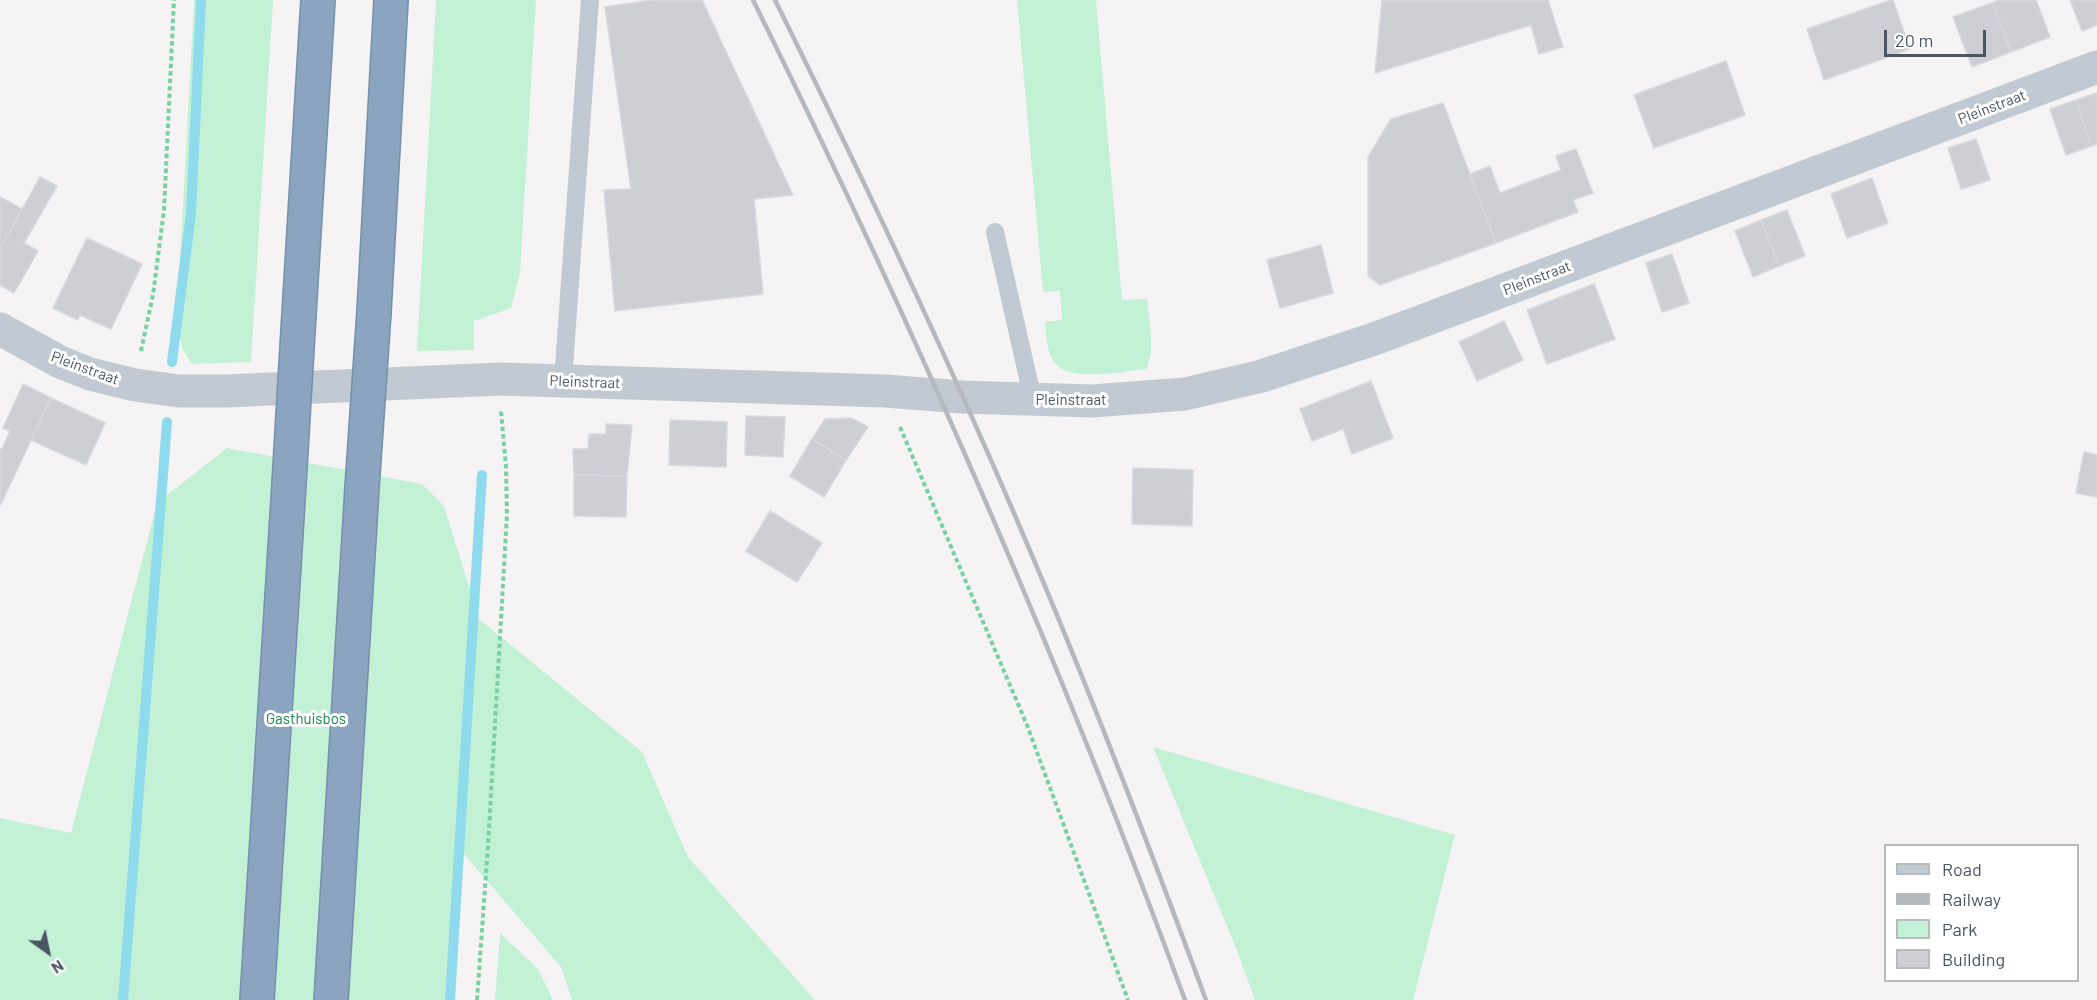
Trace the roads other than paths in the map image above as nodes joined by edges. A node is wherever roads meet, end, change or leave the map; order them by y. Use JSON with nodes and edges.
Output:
{"nodes":[{"id":1,"x":318,"y":0,"type":"edge"},
{"id":2,"x":391,"y":0,"type":"edge"},
{"id":3,"x":590,"y":0,"type":"edge"},
{"id":4,"x":2097,"y":67,"type":"edge"},
{"id":5,"x":995,"y":232,"type":"dead end"},
{"id":6,"x":0,"y":329,"type":"edge"},
{"id":7,"x":563,"y":381,"type":"junction"},
{"id":8,"x":1034,"y":400,"type":"junction"},
{"id":9,"x":257,"y":1000,"type":"edge"},
{"id":10,"x":331,"y":1000,"type":"edge"}],
"edges":[{"from":1,"to":9,"type":"highway","bridge":true},
{"from":2,"to":10,"type":"highway","bridge":true},
{"from":3,"to":7,"type":"lane"},
{"from":4,"to":8,"type":"street","name":"Pleinstraat"},
{"from":5,"to":8,"type":"lane"},
{"from":6,"to":7,"type":"street","name":"Pleinstraat"},
{"from":7,"to":8,"type":"street","name":"Pleinstraat"}]}
